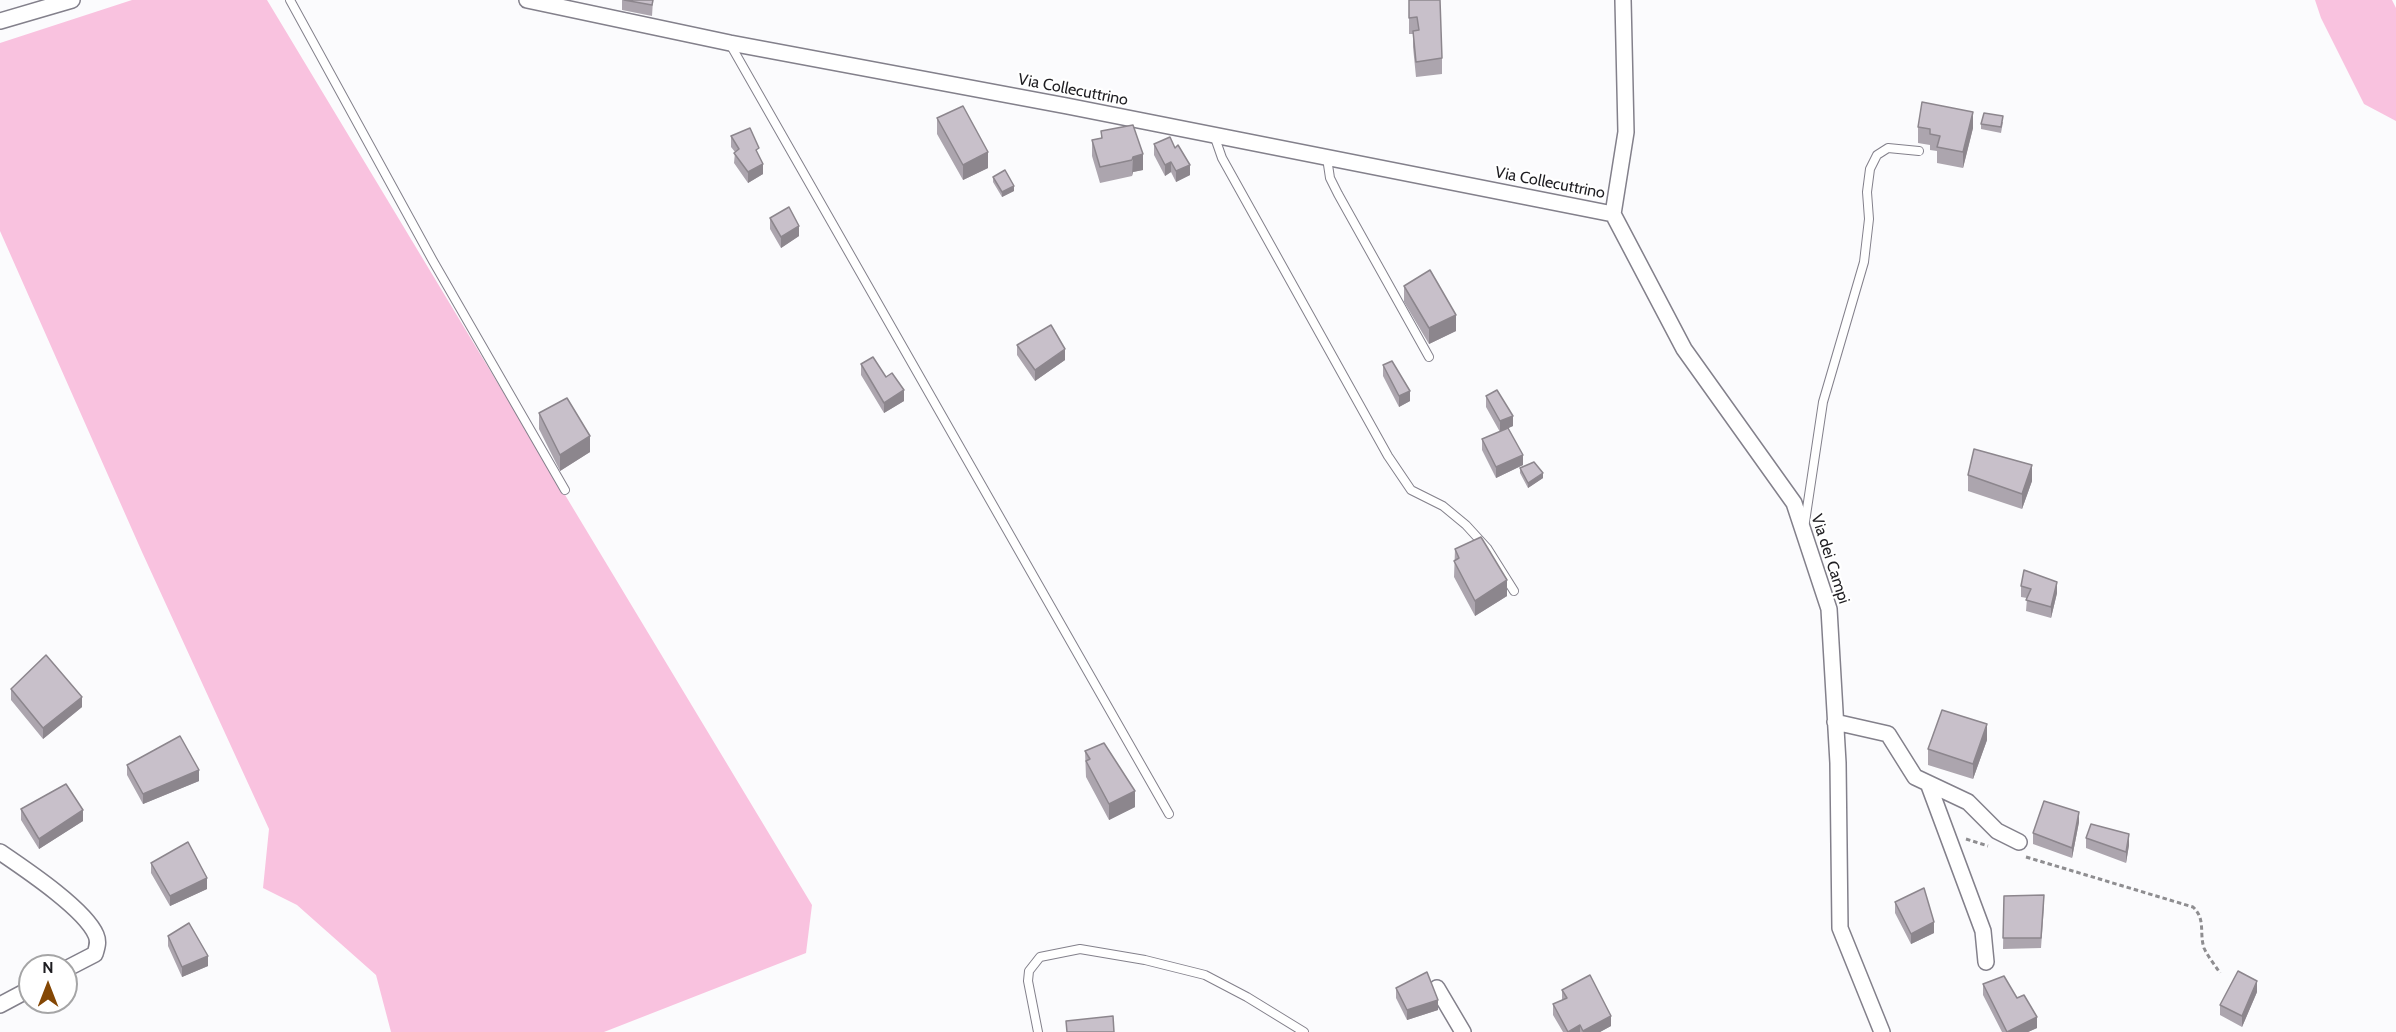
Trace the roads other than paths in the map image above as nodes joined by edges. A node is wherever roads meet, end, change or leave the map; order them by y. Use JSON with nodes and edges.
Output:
{"nodes":[{"id":1,"x":72,"y":0,"type":"edge"},
{"id":2,"x":290,"y":0,"type":"edge"},
{"id":3,"x":527,"y":0,"type":"edge"},
{"id":4,"x":1623,"y":0,"type":"edge"},
{"id":5,"x":0,"y":21,"type":"edge"},
{"id":6,"x":730,"y":44,"type":"junction"},
{"id":7,"x":1214,"y":135,"type":"junction"},
{"id":8,"x":1919,"y":151,"type":"dead end"},
{"id":9,"x":1327,"y":158,"type":"junction"},
{"id":10,"x":1612,"y":214,"type":"junction"},
{"id":11,"x":1429,"y":357,"type":"dead end"},
{"id":12,"x":565,"y":490,"type":"dead end"},
{"id":13,"x":1803,"y":532,"type":"junction"},
{"id":14,"x":1514,"y":591,"type":"dead end"},
{"id":15,"x":1835,"y":722,"type":"junction"},
{"id":16,"x":1928,"y":783,"type":"junction"},
{"id":17,"x":1169,"y":814,"type":"dead end"},
{"id":18,"x":2019,"y":842,"type":"dead end"},
{"id":19,"x":0,"y":852,"type":"edge"},
{"id":20,"x":1986,"y":962,"type":"dead end"},
{"id":21,"x":78,"y":963,"type":"edge"},
{"id":22,"x":1437,"y":988,"type":"dead end"},
{"id":23,"x":18,"y":995,"type":"edge"},
{"id":24,"x":0,"y":1005,"type":"edge"},
{"id":25,"x":1038,"y":1032,"type":"edge"},
{"id":26,"x":1304,"y":1032,"type":"edge"},
{"id":27,"x":1463,"y":1032,"type":"edge"},
{"id":28,"x":1882,"y":1032,"type":"edge"}],
"edges":[{"from":1,"to":5,"type":"street"},
{"from":2,"to":12,"type":"lane"},
{"from":3,"to":6,"type":"street","name":"Via Collecuttrino"},
{"from":4,"to":10,"type":"street"},
{"from":6,"to":7,"type":"street","name":"Via Collecuttrino"},
{"from":6,"to":17,"type":"lane"},
{"from":7,"to":9,"type":"street","name":"Via Collecuttrino"},
{"from":7,"to":14,"type":"lane"},
{"from":8,"to":13,"type":"lane"},
{"from":9,"to":10,"type":"street","name":"Via Collecuttrino"},
{"from":9,"to":11,"type":"lane"},
{"from":10,"to":13,"type":"street","name":"Via dei Campi"},
{"from":13,"to":15,"type":"street","name":"Via dei Campi"},
{"from":15,"to":16,"type":"street"},
{"from":15,"to":28,"type":"street","name":"Via dei Campi"},
{"from":16,"to":18,"type":"street"},
{"from":16,"to":20,"type":"street"},
{"from":19,"to":21,"type":"street"},
{"from":22,"to":27,"type":"street"},
{"from":23,"to":24,"type":"street"},
{"from":25,"to":26,"type":"lane"}]}
